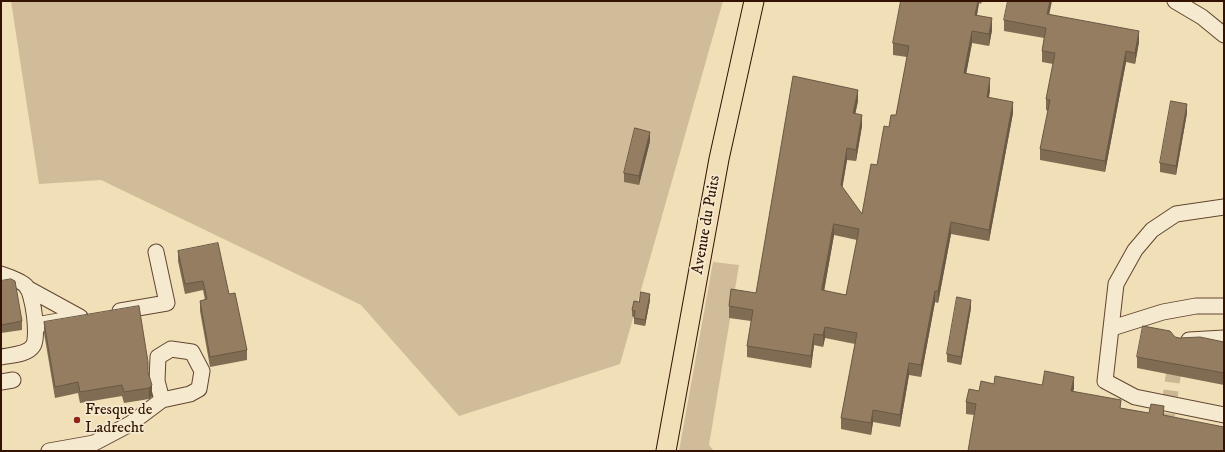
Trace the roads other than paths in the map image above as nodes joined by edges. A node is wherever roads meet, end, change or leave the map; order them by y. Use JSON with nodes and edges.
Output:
{"nodes":[{"id":1,"x":754,"y":1,"type":"edge"},
{"id":2,"x":1175,"y":1,"type":"edge"},
{"id":3,"x":1224,"y":35,"type":"edge"},
{"id":4,"x":1224,"y":207,"type":"edge"},
{"id":5,"x":156,"y":252,"type":"dead end"},
{"id":6,"x":1,"y":274,"type":"edge"},
{"id":7,"x":27,"y":288,"type":"junction"},
{"id":8,"x":1224,"y":306,"type":"edge"},
{"id":9,"x":94,"y":315,"type":"junction"},
{"id":10,"x":36,"y":324,"type":"junction"},
{"id":11,"x":1112,"y":328,"type":"junction"},
{"id":12,"x":1224,"y":338,"type":"edge"},
{"id":13,"x":1179,"y":341,"type":"edge"},
{"id":14,"x":1,"y":357,"type":"edge"},
{"id":15,"x":162,"y":400,"type":"dead end"},
{"id":16,"x":1224,"y":415,"type":"edge"},
{"id":17,"x":49,"y":451,"type":"edge"},
{"id":18,"x":666,"y":451,"type":"edge"}],
"edges":[{"from":1,"to":18,"type":"main road","name":"Avenue du Puits"},
{"from":2,"to":3,"type":"street"},
{"from":4,"to":11,"type":"street"},
{"from":5,"to":9,"type":"street"},
{"from":6,"to":7,"type":"street"},
{"from":7,"to":9,"type":"street"},
{"from":7,"to":10,"type":"street"},
{"from":8,"to":11,"type":"street"},
{"from":9,"to":10,"type":"street"},
{"from":10,"to":14,"type":"street"},
{"from":11,"to":16,"type":"street"},
{"from":12,"to":13,"type":"street"},
{"from":15,"to":17,"type":"street"}]}
